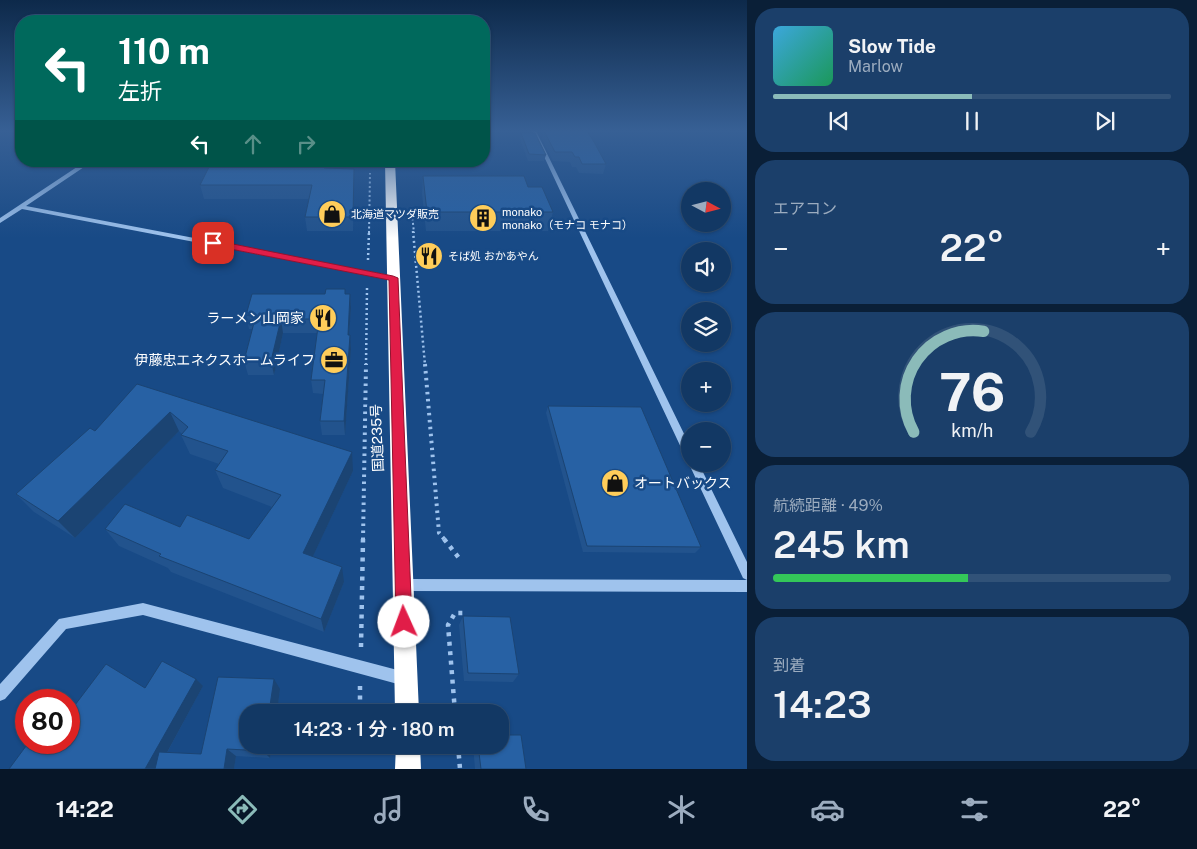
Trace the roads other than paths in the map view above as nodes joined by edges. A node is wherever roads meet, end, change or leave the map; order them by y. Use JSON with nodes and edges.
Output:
{"nodes":[{"id":1,"x":81,"y":167,"type":"edge"},
{"id":2,"x":390,"y":167,"type":"edge"},
{"id":3,"x":551,"y":167,"type":"edge"},
{"id":4,"x":21,"y":207,"type":"junction"},
{"id":5,"x":0,"y":221,"type":"edge"},
{"id":6,"x":393,"y":278,"type":"junction"},
{"id":7,"x":681,"y":437,"type":"edge"},
{"id":8,"x":698,"y":472,"type":"edge"},
{"id":9,"x":747,"y":574,"type":"edge"},
{"id":10,"x":403,"y":585,"type":"junction"},
{"id":11,"x":747,"y":586,"type":"edge"},
{"id":12,"x":406,"y":679,"type":"junction"},
{"id":13,"x":0,"y":694,"type":"edge"},
{"id":14,"x":407,"y":704,"type":"edge"},
{"id":15,"x":408,"y":754,"type":"edge"},
{"id":16,"x":408,"y":769,"type":"edge"}],
"edges":[{"from":1,"to":4,"type":"street"},
{"from":2,"to":6,"type":"highway","name":"国道235号"},
{"from":3,"to":7,"type":"street"},
{"from":4,"to":5,"type":"street"},
{"from":4,"to":6,"type":"street"},
{"from":6,"to":10,"type":"highway","name":"国道235号"},
{"from":8,"to":9,"type":"street"},
{"from":10,"to":11,"type":"street"},
{"from":10,"to":12,"type":"highway","name":"国道235号"},
{"from":12,"to":13,"type":"street"},
{"from":12,"to":14,"type":"highway","name":"国道235号"},
{"from":15,"to":16,"type":"highway"}]}
